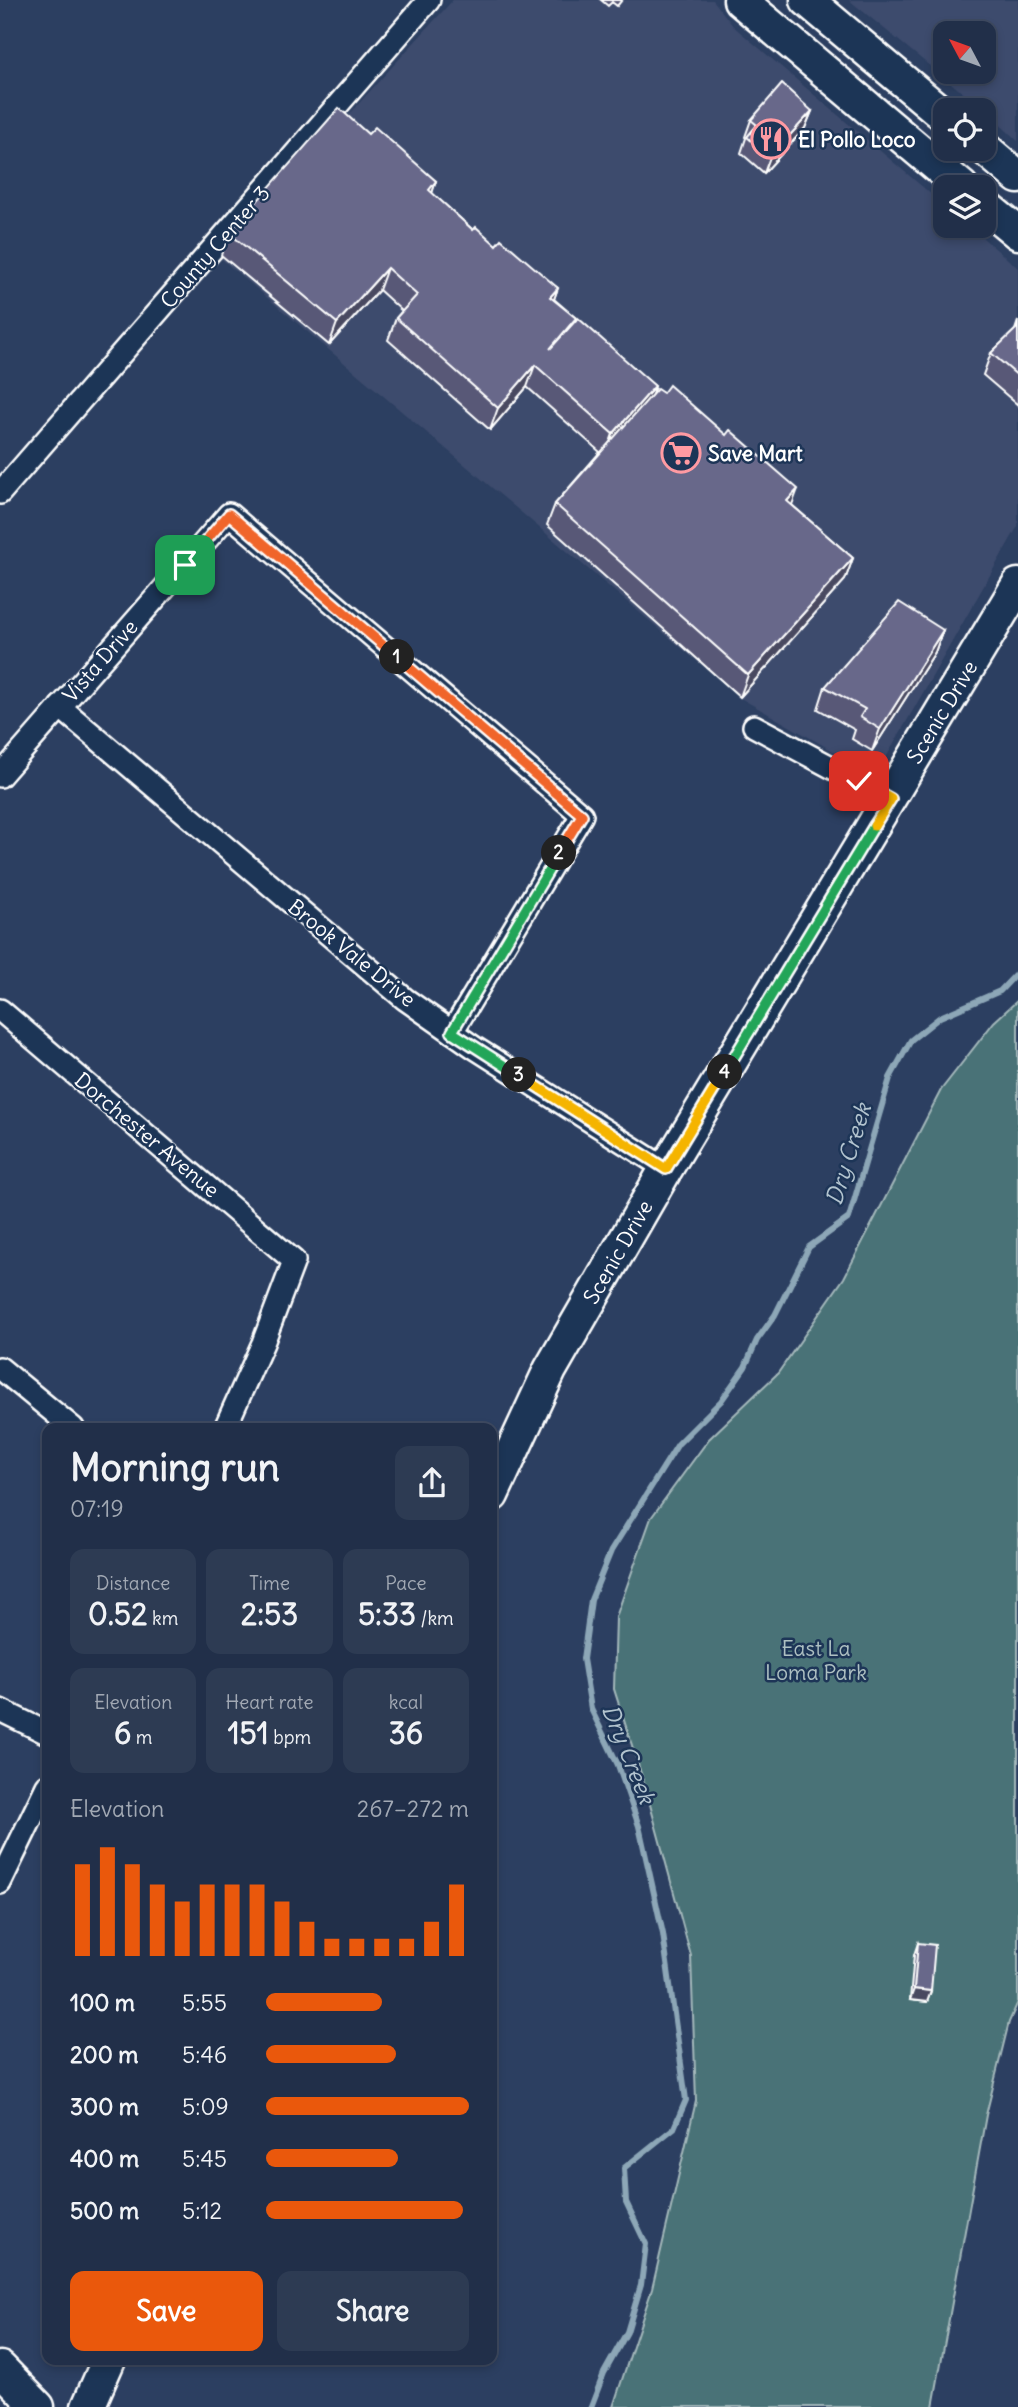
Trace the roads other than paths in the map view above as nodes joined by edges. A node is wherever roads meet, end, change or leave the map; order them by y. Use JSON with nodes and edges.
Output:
{"nodes":[{"id":1,"x":429,"y":0,"type":"edge"},
{"id":2,"x":740,"y":0,"type":"edge"},
{"id":3,"x":807,"y":0,"type":"edge"},
{"id":4,"x":933,"y":106,"type":"edge"},
{"id":5,"x":996,"y":158,"type":"edge"},
{"id":6,"x":948,"y":175,"type":"edge"},
{"id":7,"x":1018,"y":177,"type":"edge"},
{"id":8,"x":996,"y":215,"type":"edge"},
{"id":9,"x":1018,"y":233,"type":"edge"},
{"id":10,"x":0,"y":493,"type":"edge"},
{"id":11,"x":1018,"y":585,"type":"edge"},
{"id":12,"x":60,"y":707,"type":"junction"},
{"id":13,"x":754,"y":726,"type":"dead end"},
{"id":14,"x":0,"y":776,"type":"edge"},
{"id":15,"x":891,"y":799,"type":"junction"},
{"id":16,"x":0,"y":1010,"type":"edge"},
{"id":17,"x":452,"y":1032,"type":"junction"},
{"id":18,"x":666,"y":1169,"type":"junction"},
{"id":19,"x":0,"y":1368,"type":"edge"},
{"id":20,"x":68,"y":1423,"type":"edge"},
{"id":21,"x":227,"y":1423,"type":"edge"},
{"id":22,"x":497,"y":1484,"type":"edge"},
{"id":23,"x":0,"y":1710,"type":"edge"},
{"id":24,"x":42,"y":1730,"type":"edge"},
{"id":25,"x":42,"y":1796,"type":"edge"},
{"id":26,"x":0,"y":1883,"type":"edge"},
{"id":27,"x":106,"y":2365,"type":"edge"},
{"id":28,"x":0,"y":2368,"type":"edge"},
{"id":29,"x":38,"y":2407,"type":"edge"},
{"id":30,"x":88,"y":2407,"type":"edge"}],
"edges":[{"from":1,"to":10,"type":"street","name":"County Center 3"},
{"from":2,"to":6,"type":"main road"},
{"from":3,"to":4,"type":"main road"},
{"from":5,"to":7,"type":"main road"},
{"from":8,"to":9,"type":"main road"},
{"from":11,"to":15,"type":"main road","name":"Scenic Drive"},
{"from":12,"to":14,"type":"street","name":"Vista Drive"},
{"from":12,"to":17,"type":"street","name":"Brook Vale Drive"},
{"from":12,"to":17,"type":"street","name":"Vista Drive"},
{"from":13,"to":15,"type":"street"},
{"from":15,"to":18,"type":"main road","name":"Scenic Drive"},
{"from":16,"to":21,"type":"street","name":"Dorchester Avenue"},
{"from":17,"to":18,"type":"street","name":"Brook Vale Drive"},
{"from":18,"to":22,"type":"main road","name":"Scenic Drive"},
{"from":19,"to":20,"type":"street"},
{"from":23,"to":24,"type":"street"},
{"from":25,"to":26,"type":"street"},
{"from":27,"to":30,"type":"main road"},
{"from":28,"to":29,"type":"main road"}]}
